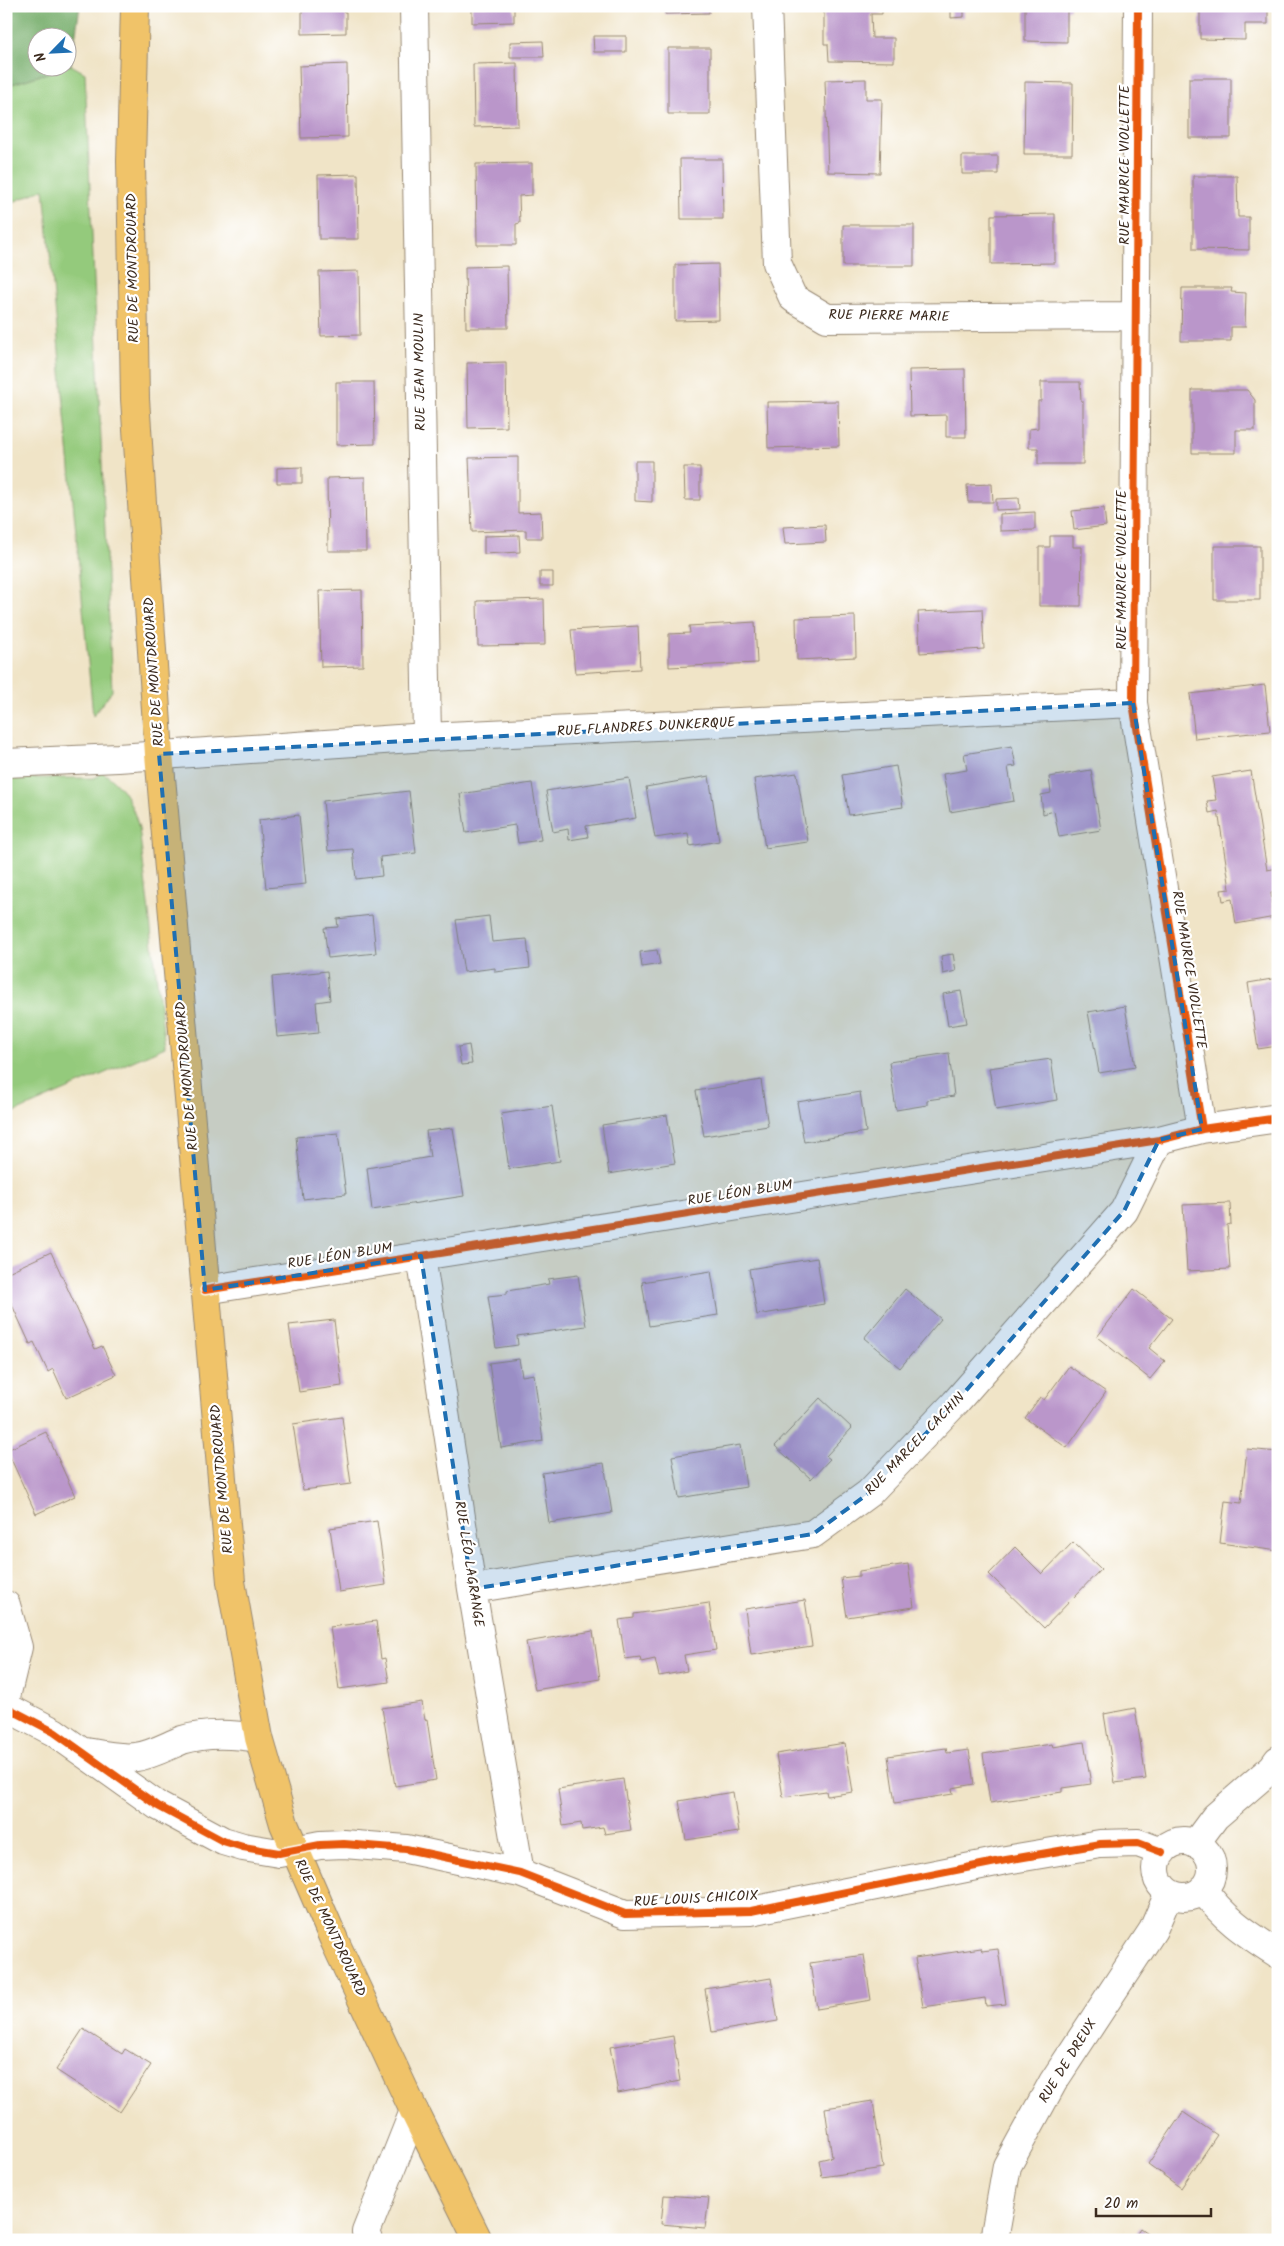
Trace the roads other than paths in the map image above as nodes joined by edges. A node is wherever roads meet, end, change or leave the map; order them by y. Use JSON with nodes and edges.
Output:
{"nodes":[{"id":1,"x":135,"y":6,"type":"edge"},
{"id":2,"x":414,"y":6,"type":"edge"},
{"id":3,"x":767,"y":6,"type":"edge"},
{"id":4,"x":1138,"y":6,"type":"edge"},
{"id":5,"x":1136,"y":316,"type":"junction"},
{"id":6,"x":1133,"y":703,"type":"junction"},
{"id":7,"x":426,"y":737,"type":"junction"},
{"id":8,"x":160,"y":754,"type":"junction"},
{"id":9,"x":6,"y":763,"type":"edge"},
{"id":10,"x":1278,"y":1118,"type":"edge"},
{"id":11,"x":1202,"y":1129,"type":"junction"},
{"id":12,"x":1159,"y":1140,"type":"junction"},
{"id":13,"x":421,"y":1256,"type":"junction"},
{"id":14,"x":205,"y":1290,"type":"junction"},
{"id":15,"x":472,"y":1589,"type":"junction"},
{"id":16,"x":6,"y":1605,"type":"edge"},
{"id":17,"x":6,"y":1696,"type":"edge"},
{"id":18,"x":6,"y":1708,"type":"edge"},
{"id":19,"x":259,"y":1738,"type":"junction"},
{"id":20,"x":84,"y":1752,"type":"junction"},
{"id":21,"x":1278,"y":1760,"type":"edge"},
{"id":22,"x":1195,"y":1844,"type":"junction"},
{"id":23,"x":294,"y":1850,"type":"junction"},
{"id":24,"x":1162,"y":1852,"type":"junction"},
{"id":25,"x":520,"y":1872,"type":"junction"},
{"id":26,"x":1203,"y":1889,"type":"junction"},
{"id":27,"x":1169,"y":1893,"type":"junction"},
{"id":28,"x":1278,"y":1954,"type":"edge"},
{"id":29,"x":414,"y":2111,"type":"junction"},
{"id":30,"x":370,"y":2240,"type":"edge"},
{"id":31,"x":464,"y":2240,"type":"edge"},
{"id":32,"x":478,"y":2240,"type":"edge"},
{"id":33,"x":994,"y":2240,"type":"edge"}],
"edges":[{"from":1,"to":8,"type":"main road","name":"RUE DE MONTDROUARD"},
{"from":2,"to":7,"type":"street","name":"RUE JEAN MOULIN"},
{"from":3,"to":5,"type":"street","name":"RUE PIERRE MARIE"},
{"from":4,"to":5,"type":"street","name":"RUE MAURICE VIOLLETTE"},
{"from":5,"to":6,"type":"street","name":"RUE MAURICE VIOLLETTE"},
{"from":6,"to":7,"type":"street","name":"RUE FLANDRES DUNKERQUE"},
{"from":6,"to":11,"type":"street","name":"RUE MAURICE VIOLLETTE"},
{"from":7,"to":8,"type":"street","name":"RUE FLANDRES DUNKERQUE"},
{"from":8,"to":9,"type":"street","name":"RUE FLANDRES DUNKERQUE"},
{"from":8,"to":14,"type":"main road","name":"RUE DE MONTDROUARD"},
{"from":10,"to":11,"type":"street","name":"RUE LÉON BLUM"},
{"from":11,"to":12,"type":"street","name":"RUE LÉON BLUM"},
{"from":12,"to":13,"type":"street","name":"RUE LÉON BLUM"},
{"from":12,"to":15,"type":"street","name":"RUE MARCEL CACHIN"},
{"from":13,"to":14,"type":"street","name":"RUE LÉON BLUM"},
{"from":13,"to":15,"type":"street","name":"RUE LÉO LAGRANGE"},
{"from":14,"to":19,"type":"main road","name":"RUE DE MONTDROUARD"},
{"from":15,"to":25,"type":"street","name":"RUE LÉO LAGRANGE"},
{"from":16,"to":17,"type":"street"},
{"from":18,"to":20,"type":"street","name":"RUE LOUIS CHICOIX"},
{"from":19,"to":20,"type":"street"},
{"from":19,"to":23,"type":"main road","name":"RUE DE MONTDROUARD"},
{"from":20,"to":23,"type":"street","name":"RUE LOUIS CHICOIX"},
{"from":21,"to":22,"type":"street"},
{"from":22,"to":24,"type":"street"},
{"from":22,"to":26,"type":"street"},
{"from":23,"to":25,"type":"street","name":"RUE LOUIS CHICOIX"},
{"from":23,"to":29,"type":"main road","name":"RUE DE MONTDROUARD"},
{"from":24,"to":25,"type":"street","name":"RUE LOUIS CHICOIX"},
{"from":24,"to":27,"type":"street"},
{"from":26,"to":27,"type":"street"},
{"from":26,"to":28,"type":"street"},
{"from":27,"to":33,"type":"street","name":"RUE DE DREUX"},
{"from":29,"to":30,"type":"street"},
{"from":29,"to":31,"type":"main road"},
{"from":29,"to":32,"type":"main road"}]}
